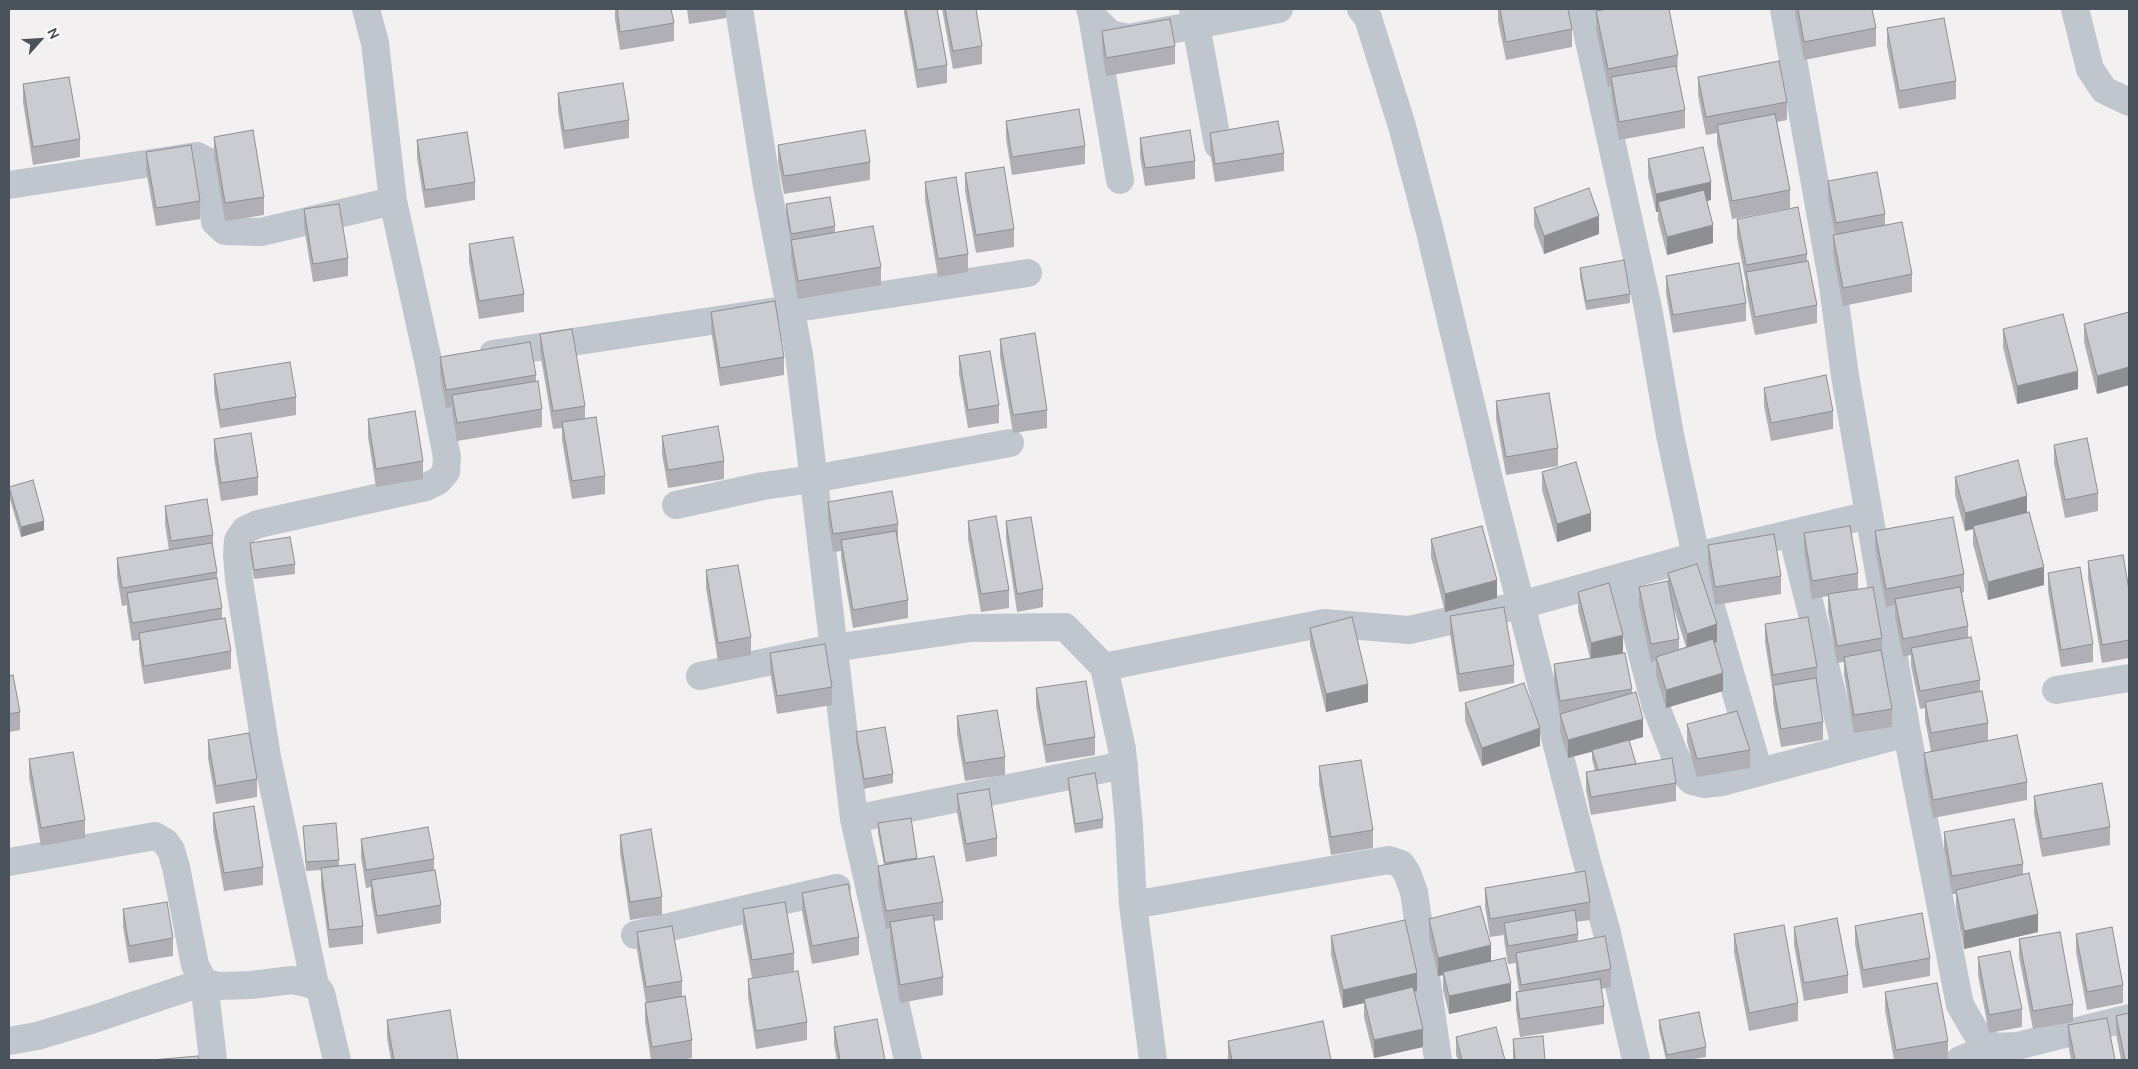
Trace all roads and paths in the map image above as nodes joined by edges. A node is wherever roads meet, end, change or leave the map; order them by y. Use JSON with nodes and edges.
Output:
{"nodes":[{"id":1,"x":366,"y":9,"type":"edge"},
{"id":2,"x":738,"y":9,"type":"edge"},
{"id":3,"x":1279,"y":9,"type":"edge"},
{"id":4,"x":1361,"y":9,"type":"edge"},
{"id":5,"x":1582,"y":9,"type":"edge"},
{"id":6,"x":1784,"y":9,"type":"edge"},
{"id":7,"x":2075,"y":9,"type":"edge"},
{"id":8,"x":1091,"y":12,"type":"edge"},
{"id":9,"x":1195,"y":16,"type":"edge"},
{"id":10,"x":2129,"y":102,"type":"edge"},
{"id":11,"x":1218,"y":145,"type":"edge"},
{"id":12,"x":1120,"y":180,"type":"dead end"},
{"id":13,"x":9,"y":185,"type":"edge"},
{"id":14,"x":393,"y":201,"type":"junction"},
{"id":15,"x":1028,"y":273,"type":"dead end"},
{"id":16,"x":791,"y":309,"type":"junction"},
{"id":17,"x":429,"y":365,"type":"junction"},
{"id":18,"x":1010,"y":443,"type":"dead end"},
{"id":19,"x":813,"y":479,"type":"junction"},
{"id":20,"x":676,"y":505,"type":"dead end"},
{"id":21,"x":1869,"y":515,"type":"junction"},
{"id":22,"x":1792,"y":534,"type":"junction"},
{"id":23,"x":1696,"y":556,"type":"junction"},
{"id":24,"x":1622,"y":578,"type":"junction"},
{"id":25,"x":1521,"y":605,"type":"junction"},
{"id":26,"x":833,"y":648,"type":"junction"},
{"id":27,"x":1104,"y":667,"type":"junction"},
{"id":28,"x":700,"y":676,"type":"dead end"},
{"id":29,"x":2129,"y":678,"type":"edge"},
{"id":30,"x":2056,"y":690,"type":"dead end"},
{"id":31,"x":1907,"y":733,"type":"junction"},
{"id":32,"x":1846,"y":749,"type":"junction"},
{"id":33,"x":1124,"y":765,"type":"junction"},
{"id":34,"x":1759,"y":772,"type":"junction"},
{"id":35,"x":854,"y":819,"type":"junction"},
{"id":36,"x":9,"y":862,"type":"edge"},
{"id":37,"x":868,"y":880,"type":"junction"},
{"id":38,"x":1133,"y":905,"type":"junction"},
{"id":39,"x":635,"y":935,"type":"edge"},
{"id":40,"x":204,"y":982,"type":"junction"},
{"id":41,"x":315,"y":985,"type":"junction"},
{"id":42,"x":2129,"y":1018,"type":"edge"},
{"id":43,"x":9,"y":1041,"type":"edge"},
{"id":44,"x":1992,"y":1047,"type":"junction"},
{"id":45,"x":212,"y":1060,"type":"edge"},
{"id":46,"x":337,"y":1060,"type":"edge"},
{"id":47,"x":908,"y":1060,"type":"edge"},
{"id":48,"x":1153,"y":1060,"type":"edge"},
{"id":49,"x":1438,"y":1060,"type":"edge"},
{"id":50,"x":1636,"y":1060,"type":"edge"},
{"id":51,"x":1960,"y":1060,"type":"edge"}],
"edges":[{"from":1,"to":14,"type":"street"},
{"from":2,"to":16,"type":"street"},
{"from":3,"to":9,"type":"street"},
{"from":4,"to":25,"type":"street"},
{"from":5,"to":23,"type":"street"},
{"from":6,"to":21,"type":"street"},
{"from":7,"to":10,"type":"street"},
{"from":8,"to":9,"type":"street"},
{"from":8,"to":12,"type":"street"},
{"from":9,"to":11,"type":"street"},
{"from":13,"to":14,"type":"street"},
{"from":14,"to":17,"type":"street"},
{"from":15,"to":16,"type":"street"},
{"from":16,"to":17,"type":"street"},
{"from":16,"to":19,"type":"street"},
{"from":17,"to":41,"type":"street"},
{"from":18,"to":19,"type":"street"},
{"from":19,"to":20,"type":"street"},
{"from":19,"to":26,"type":"street"},
{"from":21,"to":22,"type":"street"},
{"from":21,"to":31,"type":"street"},
{"from":22,"to":23,"type":"street"},
{"from":22,"to":32,"type":"street"},
{"from":23,"to":24,"type":"street"},
{"from":23,"to":34,"type":"street"},
{"from":24,"to":25,"type":"street"},
{"from":24,"to":34,"type":"street"},
{"from":25,"to":27,"type":"street"},
{"from":25,"to":50,"type":"street"},
{"from":26,"to":27,"type":"street"},
{"from":26,"to":28,"type":"street"},
{"from":26,"to":35,"type":"street"},
{"from":27,"to":33,"type":"street"},
{"from":29,"to":30,"type":"street"},
{"from":31,"to":32,"type":"street"},
{"from":31,"to":44,"type":"street"},
{"from":32,"to":34,"type":"street"},
{"from":33,"to":35,"type":"street"},
{"from":33,"to":38,"type":"street"},
{"from":35,"to":37,"type":"street"},
{"from":36,"to":40,"type":"street"},
{"from":37,"to":39,"type":"street"},
{"from":37,"to":47,"type":"street"},
{"from":38,"to":48,"type":"street"},
{"from":38,"to":49,"type":"street"},
{"from":40,"to":41,"type":"street"},
{"from":40,"to":43,"type":"street"},
{"from":40,"to":45,"type":"street"},
{"from":41,"to":46,"type":"street"},
{"from":42,"to":44,"type":"street"},
{"from":44,"to":51,"type":"street"}]}
